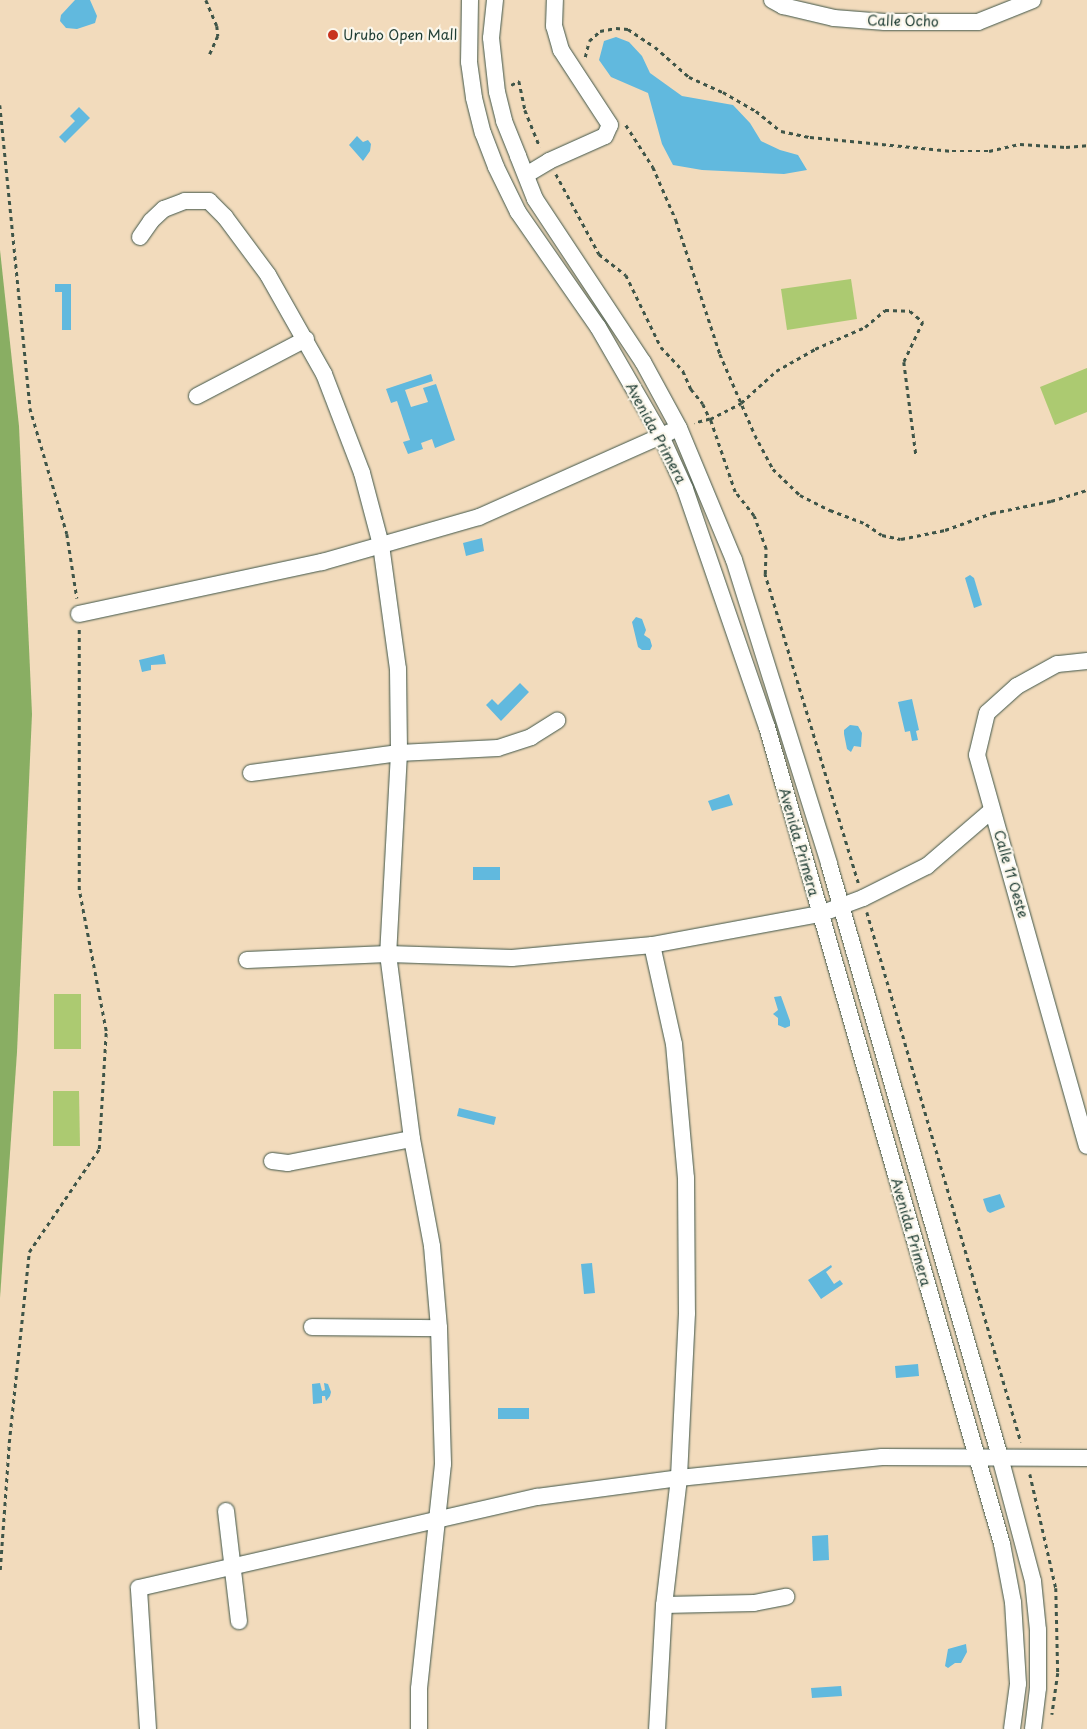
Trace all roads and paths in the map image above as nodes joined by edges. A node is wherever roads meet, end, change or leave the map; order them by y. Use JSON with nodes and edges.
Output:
{"nodes":[{"id":1,"x":206,"y":0,"type":"edge"},
{"id":2,"x":555,"y":0,"type":"edge"},
{"id":3,"x":772,"y":0,"type":"edge"},
{"id":4,"x":1033,"y":0,"type":"edge"},
{"id":5,"x":469,"y":7,"type":"edge"},
{"id":6,"x":494,"y":8,"type":"edge"},
{"id":7,"x":210,"y":54,"type":"dead end"},
{"id":8,"x":586,"y":61,"type":"dead end"},
{"id":9,"x":497,"y":92,"type":"junction"},
{"id":10,"x":0,"y":105,"type":"edge"},
{"id":11,"x":624,"y":122,"type":"dead end"},
{"id":12,"x":1087,"y":145,"type":"edge"},
{"id":13,"x":549,"y":161,"type":"junction"},
{"id":14,"x":526,"y":175,"type":"junction"},
{"id":15,"x":140,"y":238,"type":"dead end"},
{"id":16,"x":306,"y":339,"type":"junction"},
{"id":17,"x":197,"y":396,"type":"dead end"},
{"id":18,"x":741,"y":403,"type":"junction"},
{"id":19,"x":710,"y":419,"type":"junction"},
{"id":20,"x":679,"y":428,"type":"junction"},
{"id":21,"x":661,"y":436,"type":"junction"},
{"id":22,"x":916,"y":454,"type":"dead end"},
{"id":23,"x":1087,"y":490,"type":"edge"},
{"id":24,"x":381,"y":545,"type":"junction"},
{"id":25,"x":79,"y":614,"type":"junction"},
{"id":26,"x":1087,"y":661,"type":"edge"},
{"id":27,"x":556,"y":721,"type":"dead end"},
{"id":28,"x":399,"y":753,"type":"junction"},
{"id":29,"x":251,"y":773,"type":"dead end"},
{"id":30,"x":991,"y":811,"type":"junction"},
{"id":31,"x":863,"y":898,"type":"junction"},
{"id":32,"x":840,"y":906,"type":"junction"},
{"id":33,"x":820,"y":914,"type":"junction"},
{"id":34,"x":652,"y":945,"type":"junction"},
{"id":35,"x":388,"y":954,"type":"junction"},
{"id":36,"x":246,"y":960,"type":"dead end"},
{"id":37,"x":1081,"y":1104,"type":"edge"},
{"id":38,"x":412,"y":1139,"type":"junction"},
{"id":39,"x":1087,"y":1146,"type":"edge"},
{"id":40,"x":272,"y":1162,"type":"dead end"},
{"id":41,"x":312,"y":1327,"type":"dead end"},
{"id":42,"x":440,"y":1328,"type":"junction"},
{"id":43,"x":1000,"y":1457,"type":"junction"},
{"id":44,"x":976,"y":1458,"type":"junction"},
{"id":45,"x":1026,"y":1458,"type":"junction"},
{"id":46,"x":1087,"y":1458,"type":"edge"},
{"id":47,"x":679,"y":1478,"type":"junction"},
{"id":48,"x":226,"y":1511,"type":"dead end"},
{"id":49,"x":436,"y":1519,"type":"junction"},
{"id":50,"x":233,"y":1567,"type":"junction"},
{"id":51,"x":0,"y":1570,"type":"edge"},
{"id":52,"x":786,"y":1597,"type":"dead end"},
{"id":53,"x":664,"y":1605,"type":"junction"},
{"id":54,"x":238,"y":1621,"type":"dead end"},
{"id":55,"x":1052,"y":1720,"type":"dead end"},
{"id":56,"x":148,"y":1729,"type":"edge"},
{"id":57,"x":420,"y":1729,"type":"edge"},
{"id":58,"x":657,"y":1729,"type":"edge"},
{"id":59,"x":1012,"y":1729,"type":"edge"},
{"id":60,"x":1033,"y":1729,"type":"edge"}],
"edges":[{"from":1,"to":7,"type":"path"},
{"from":2,"to":13,"type":"street"},
{"from":3,"to":4,"type":"street","name":"Calle Ocho"},
{"from":5,"to":6,"type":"street"},
{"from":5,"to":21,"type":"street","name":"Avenida Primera"},
{"from":6,"to":9,"type":"street","name":"Avenida Primera"},
{"from":8,"to":12,"type":"path"},
{"from":9,"to":13,"type":"path"},
{"from":9,"to":14,"type":"street","name":"Avenida Primera"},
{"from":10,"to":25,"type":"path"},
{"from":11,"to":18,"type":"path"},
{"from":13,"to":14,"type":"street"},
{"from":13,"to":19,"type":"path"},
{"from":14,"to":20,"type":"street","name":"Avenida Primera"},
{"from":15,"to":16,"type":"street"},
{"from":16,"to":17,"type":"street"},
{"from":16,"to":24,"type":"street"},
{"from":18,"to":19,"type":"path"},
{"from":18,"to":22,"type":"path"},
{"from":18,"to":23,"type":"path"},
{"from":19,"to":31,"type":"path"},
{"from":20,"to":21,"type":"street"},
{"from":20,"to":32,"type":"street","name":"Avenida Primera"},
{"from":21,"to":24,"type":"street"},
{"from":21,"to":33,"type":"street","name":"Avenida Primera"},
{"from":24,"to":25,"type":"street"},
{"from":24,"to":28,"type":"street"},
{"from":25,"to":51,"type":"path"},
{"from":26,"to":30,"type":"street","name":"Calle 11 Oeste"},
{"from":27,"to":28,"type":"street"},
{"from":28,"to":29,"type":"street"},
{"from":28,"to":35,"type":"street"},
{"from":30,"to":31,"type":"street"},
{"from":30,"to":37,"type":"street","name":"Calle 11 Oeste"},
{"from":31,"to":32,"type":"street"},
{"from":31,"to":45,"type":"path"},
{"from":32,"to":33,"type":"street"},
{"from":32,"to":43,"type":"street","name":"Avenida Primera"},
{"from":33,"to":34,"type":"street"},
{"from":33,"to":44,"type":"street","name":"Avenida Primera"},
{"from":34,"to":35,"type":"street"},
{"from":34,"to":47,"type":"street"},
{"from":35,"to":36,"type":"street"},
{"from":35,"to":38,"type":"street"},
{"from":37,"to":39,"type":"street","name":"Calle 11 Oeste"},
{"from":38,"to":40,"type":"street"},
{"from":38,"to":42,"type":"street"},
{"from":41,"to":42,"type":"street"},
{"from":42,"to":49,"type":"street"},
{"from":43,"to":44,"type":"street"},
{"from":43,"to":45,"type":"street"},
{"from":43,"to":60,"type":"street","name":"Avenida Primera"},
{"from":44,"to":47,"type":"street"},
{"from":44,"to":59,"type":"street","name":"Avenida Primera"},
{"from":45,"to":46,"type":"street"},
{"from":45,"to":55,"type":"path"},
{"from":47,"to":49,"type":"street"},
{"from":47,"to":53,"type":"street"},
{"from":48,"to":50,"type":"street"},
{"from":49,"to":50,"type":"street"},
{"from":49,"to":57,"type":"street"},
{"from":50,"to":54,"type":"street"},
{"from":50,"to":56,"type":"street"},
{"from":52,"to":53,"type":"street"},
{"from":53,"to":58,"type":"street"}]}
